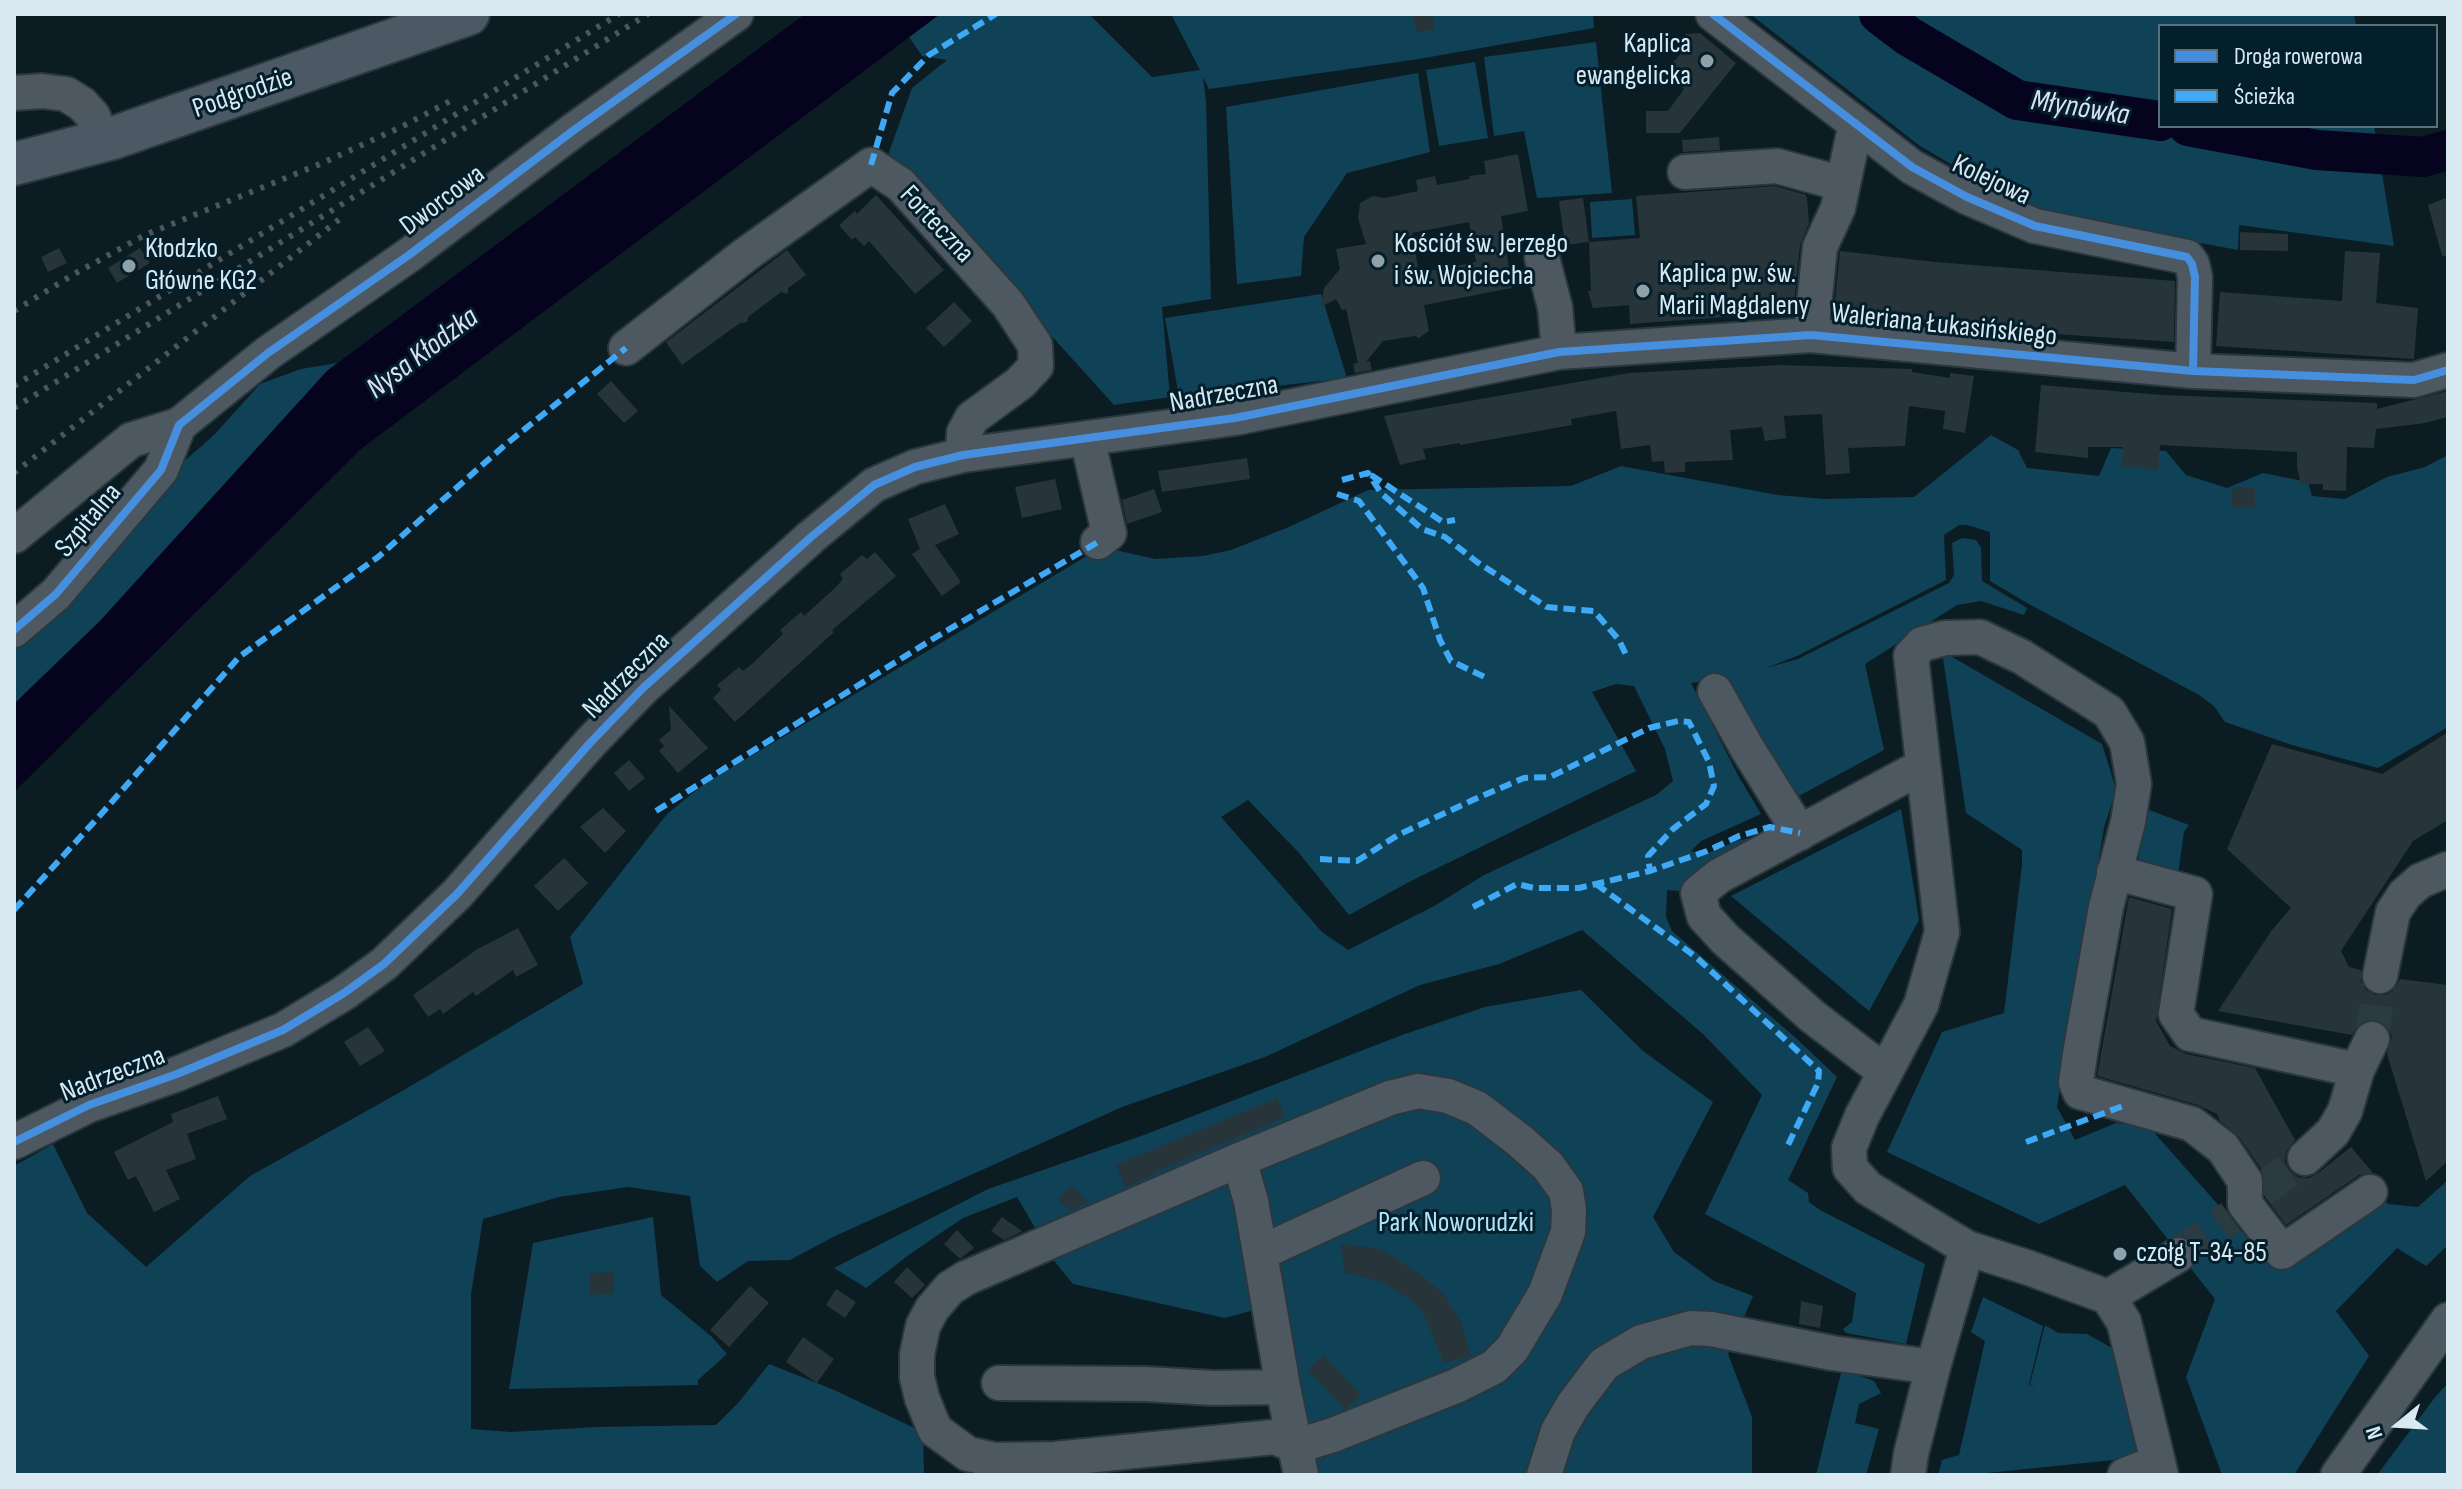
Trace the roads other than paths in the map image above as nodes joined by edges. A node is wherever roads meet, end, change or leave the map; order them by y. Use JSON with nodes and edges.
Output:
{"nodes":[{"id":1,"x":468,"y":14,"type":"edge"},
{"id":2,"x":736,"y":14,"type":"edge"},
{"id":3,"x":1713,"y":14,"type":"edge"},
{"id":4,"x":14,"y":93,"type":"edge"},
{"id":5,"x":1861,"y":128,"type":"junction"},
{"id":6,"x":102,"y":142,"type":"junction"},
{"id":7,"x":14,"y":164,"type":"edge"},
{"id":8,"x":1685,"y":172,"type":"dead end"},
{"id":9,"x":1843,"y":184,"type":"junction"},
{"id":10,"x":1542,"y":258,"type":"dead end"},
{"id":11,"x":1811,"y":335,"type":"junction"},
{"id":12,"x":626,"y":348,"type":"dead end"},
{"id":13,"x":1559,"y":352,"type":"junction"},
{"id":14,"x":2448,"y":370,"type":"edge"},
{"id":15,"x":2193,"y":371,"type":"junction"},
{"id":16,"x":1342,"y":396,"type":"joint"},
{"id":17,"x":179,"y":425,"type":"junction"},
{"id":18,"x":1087,"y":438,"type":"junction"},
{"id":19,"x":963,"y":455,"type":"junction"},
{"id":20,"x":14,"y":536,"type":"edge"},
{"id":21,"x":1098,"y":542,"type":"dead end"},
{"id":22,"x":14,"y":630,"type":"edge"},
{"id":23,"x":1715,"y":691,"type":"dead end"},
{"id":24,"x":1921,"y":767,"type":"junction"},
{"id":25,"x":1800,"y":833,"type":"junction"},
{"id":26,"x":2448,"y":869,"type":"edge"},
{"id":27,"x":2114,"y":872,"type":"junction"},
{"id":28,"x":2380,"y":976,"type":"tunnel mouth"},
{"id":29,"x":2372,"y":1039,"type":"tunnel mouth"},
{"id":30,"x":2357,"y":1070,"type":"junction"},
{"id":31,"x":1885,"y":1072,"type":"junction"},
{"id":32,"x":14,"y":1142,"type":"edge"},
{"id":33,"x":2305,"y":1158,"type":"tunnel mouth"},
{"id":34,"x":1239,"y":1160,"type":"junction"},
{"id":35,"x":1423,"y":1178,"type":"dead end"},
{"id":36,"x":2370,"y":1192,"type":"dead end"},
{"id":37,"x":1967,"y":1248,"type":"junction"},
{"id":38,"x":1260,"y":1253,"type":"junction"},
{"id":39,"x":2178,"y":1255,"type":"tunnel mouth"},
{"id":40,"x":2108,"y":1297,"type":"junction"},
{"id":41,"x":2448,"y":1320,"type":"edge"},
{"id":42,"x":1933,"y":1367,"type":"junction"},
{"id":43,"x":999,"y":1383,"type":"dead end"},
{"id":44,"x":1283,"y":1387,"type":"junction"},
{"id":45,"x":1299,"y":1461,"type":"edge"},
{"id":46,"x":2160,"y":1469,"type":"edge"},
{"id":47,"x":1544,"y":1475,"type":"edge"},
{"id":48,"x":1908,"y":1475,"type":"edge"},
{"id":49,"x":2125,"y":1475,"type":"edge"},
{"id":50,"x":2338,"y":1475,"type":"edge"}],
"edges":[{"from":1,"to":6,"type":"main road","name":"Podgrodzie"},
{"from":2,"to":17,"type":"street","name":"Dworcowa"},
{"from":3,"to":5,"type":"street","name":"Kolejowa"},
{"from":4,"to":6,"type":"street"},
{"from":5,"to":9,"type":"street"},
{"from":5,"to":15,"type":"street","name":"Kolejowa"},
{"from":6,"to":7,"type":"main road","name":"Podgrodzie"},
{"from":8,"to":9,"type":"street"},
{"from":9,"to":11,"type":"street"},
{"from":10,"to":13,"type":"street"},
{"from":11,"to":13,"type":"street","name":"Waleriana Łukasińskiego"},
{"from":11,"to":15,"type":"street","name":"Waleriana Łukasińskiego"},
{"from":12,"to":19,"type":"street","name":"Forteczna"},
{"from":13,"to":16,"type":"street","name":"Waleriana Łukasińskiego"},
{"from":14,"to":15,"type":"street","name":"Waleriana Łukasińskiego"},
{"from":16,"to":18,"type":"street","name":"Nadrzeczna"},
{"from":17,"to":20,"type":"street","name":"Dworcowa"},
{"from":17,"to":22,"type":"street","name":"Szpitalna"},
{"from":18,"to":19,"type":"street","name":"Nadrzeczna"},
{"from":18,"to":21,"type":"street"},
{"from":19,"to":32,"type":"street","name":"Nadrzeczna"},
{"from":23,"to":25,"type":"street"},
{"from":24,"to":25,"type":"street"},
{"from":24,"to":27,"type":"street"},
{"from":24,"to":31,"type":"street"},
{"from":25,"to":31,"type":"street"},
{"from":26,"to":28,"type":"street"},
{"from":27,"to":30,"type":"street"},
{"from":27,"to":36,"type":"street"},
{"from":29,"to":30,"type":"street"},
{"from":30,"to":33,"type":"street"},
{"from":31,"to":37,"type":"street"},
{"from":34,"to":38,"type":"street"},
{"from":34,"to":45,"type":"street"},
{"from":34,"to":45,"type":"street"},
{"from":35,"to":38,"type":"street"},
{"from":37,"to":40,"type":"street"},
{"from":37,"to":42,"type":"street"},
{"from":38,"to":44,"type":"street"},
{"from":39,"to":40,"type":"street"},
{"from":40,"to":46,"type":"street"},
{"from":41,"to":50,"type":"street"},
{"from":42,"to":47,"type":"street"},
{"from":42,"to":48,"type":"street"},
{"from":43,"to":44,"type":"street"},
{"from":44,"to":45,"type":"street"},
{"from":46,"to":49,"type":"street"}]}
